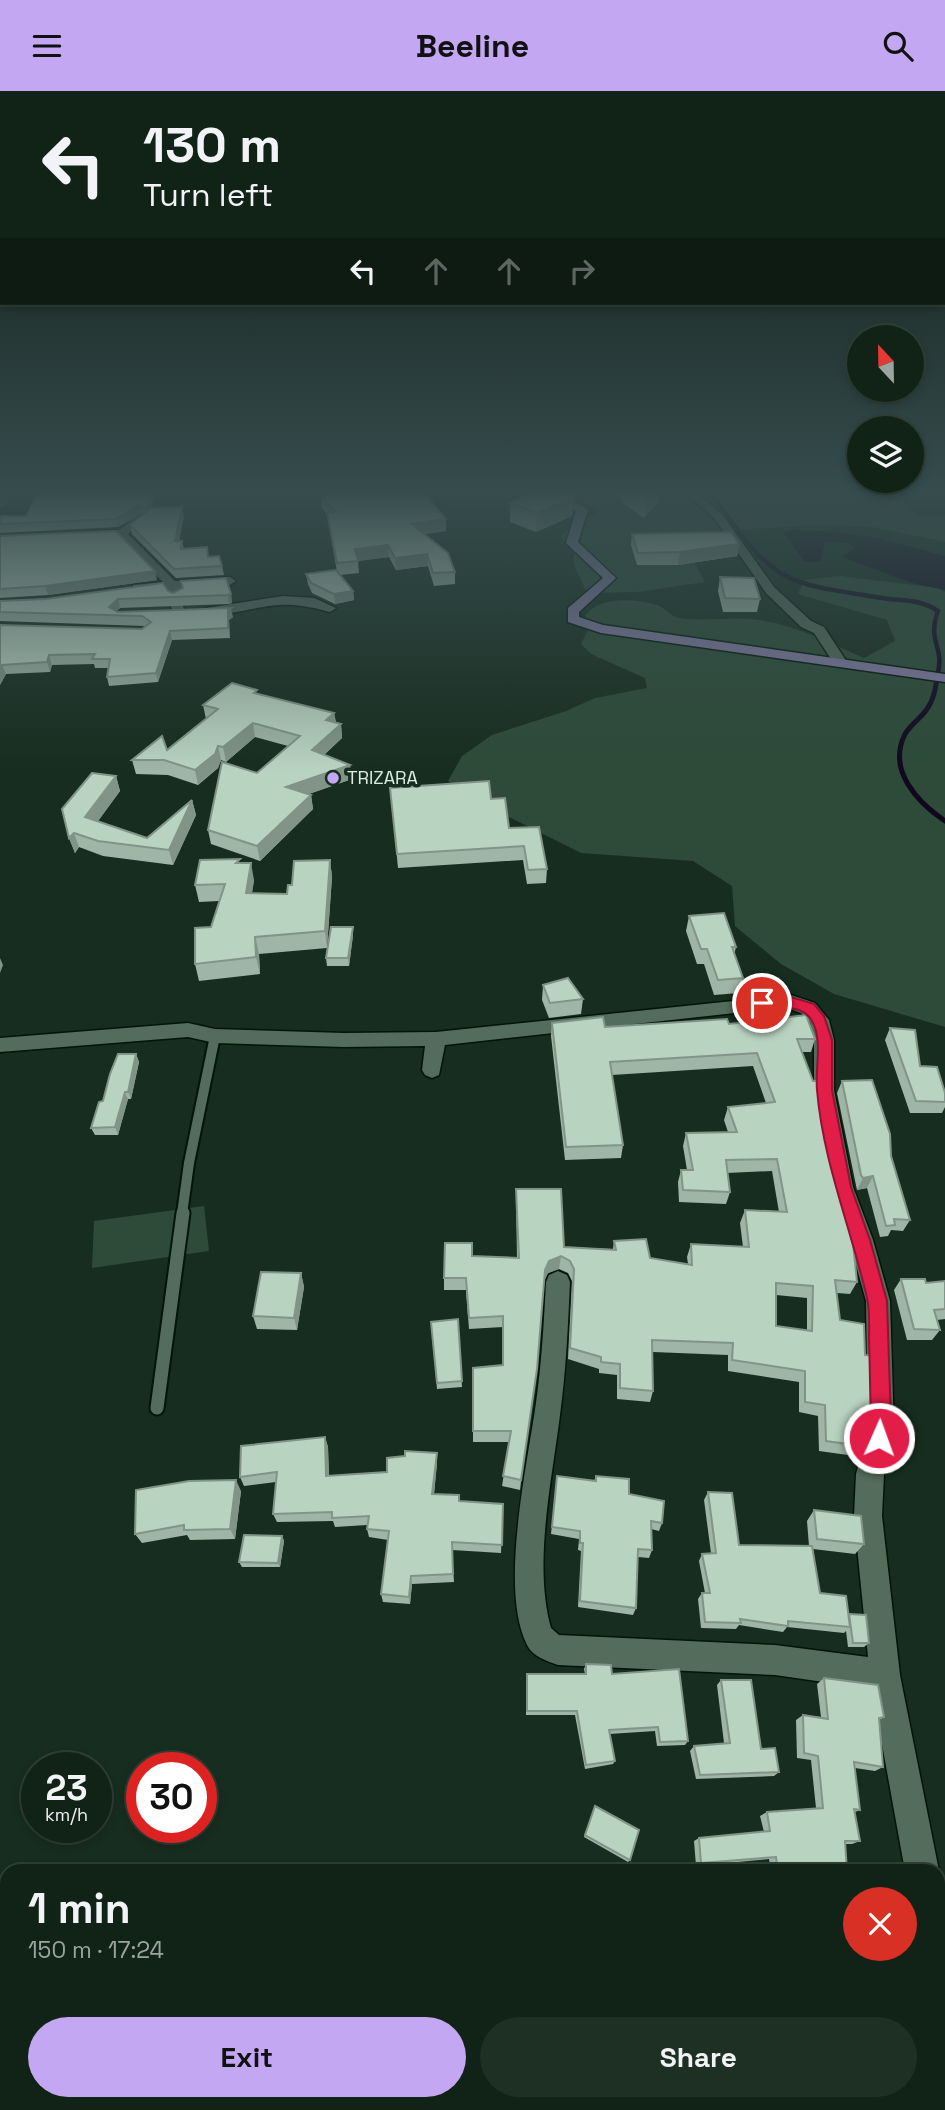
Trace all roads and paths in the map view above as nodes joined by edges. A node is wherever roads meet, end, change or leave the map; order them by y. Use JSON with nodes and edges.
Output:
{"nodes":[{"id":1,"x":198,"y":583,"type":"edge"},
{"id":2,"x":604,"y":583,"type":"edge"},
{"id":3,"x":765,"y":583,"type":"edge"},
{"id":4,"x":173,"y":585,"type":"junction"},
{"id":5,"x":124,"y":590,"type":"edge"},
{"id":6,"x":330,"y":608,"type":"dead end"},
{"id":7,"x":840,"y":662,"type":"junction"},
{"id":8,"x":945,"y":678,"type":"edge"},
{"id":9,"x":215,"y":1036,"type":"junction"},
{"id":10,"x":436,"y":1039,"type":"junction"},
{"id":11,"x":0,"y":1045,"type":"edge"},
{"id":12,"x":432,"y":1070,"type":"dead end"},
{"id":13,"x":558,"y":1282,"type":"dead end"},
{"id":14,"x":157,"y":1408,"type":"dead end"},
{"id":15,"x":885,"y":1675,"type":"junction"},
{"id":16,"x":921,"y":1864,"type":"edge"}],
"edges":[{"from":1,"to":4,"type":"street"},
{"from":2,"to":7,"type":"main road"},
{"from":3,"to":7,"type":"street"},
{"from":4,"to":5,"type":"street"},
{"from":4,"to":6,"type":"street"},
{"from":7,"to":8,"type":"main road"},
{"from":9,"to":10,"type":"street"},
{"from":9,"to":11,"type":"street"},
{"from":9,"to":14,"type":"lane"},
{"from":10,"to":12,"type":"street"},
{"from":10,"to":15,"type":"street"},
{"from":13,"to":15,"type":"street"},
{"from":15,"to":16,"type":"street"}]}
